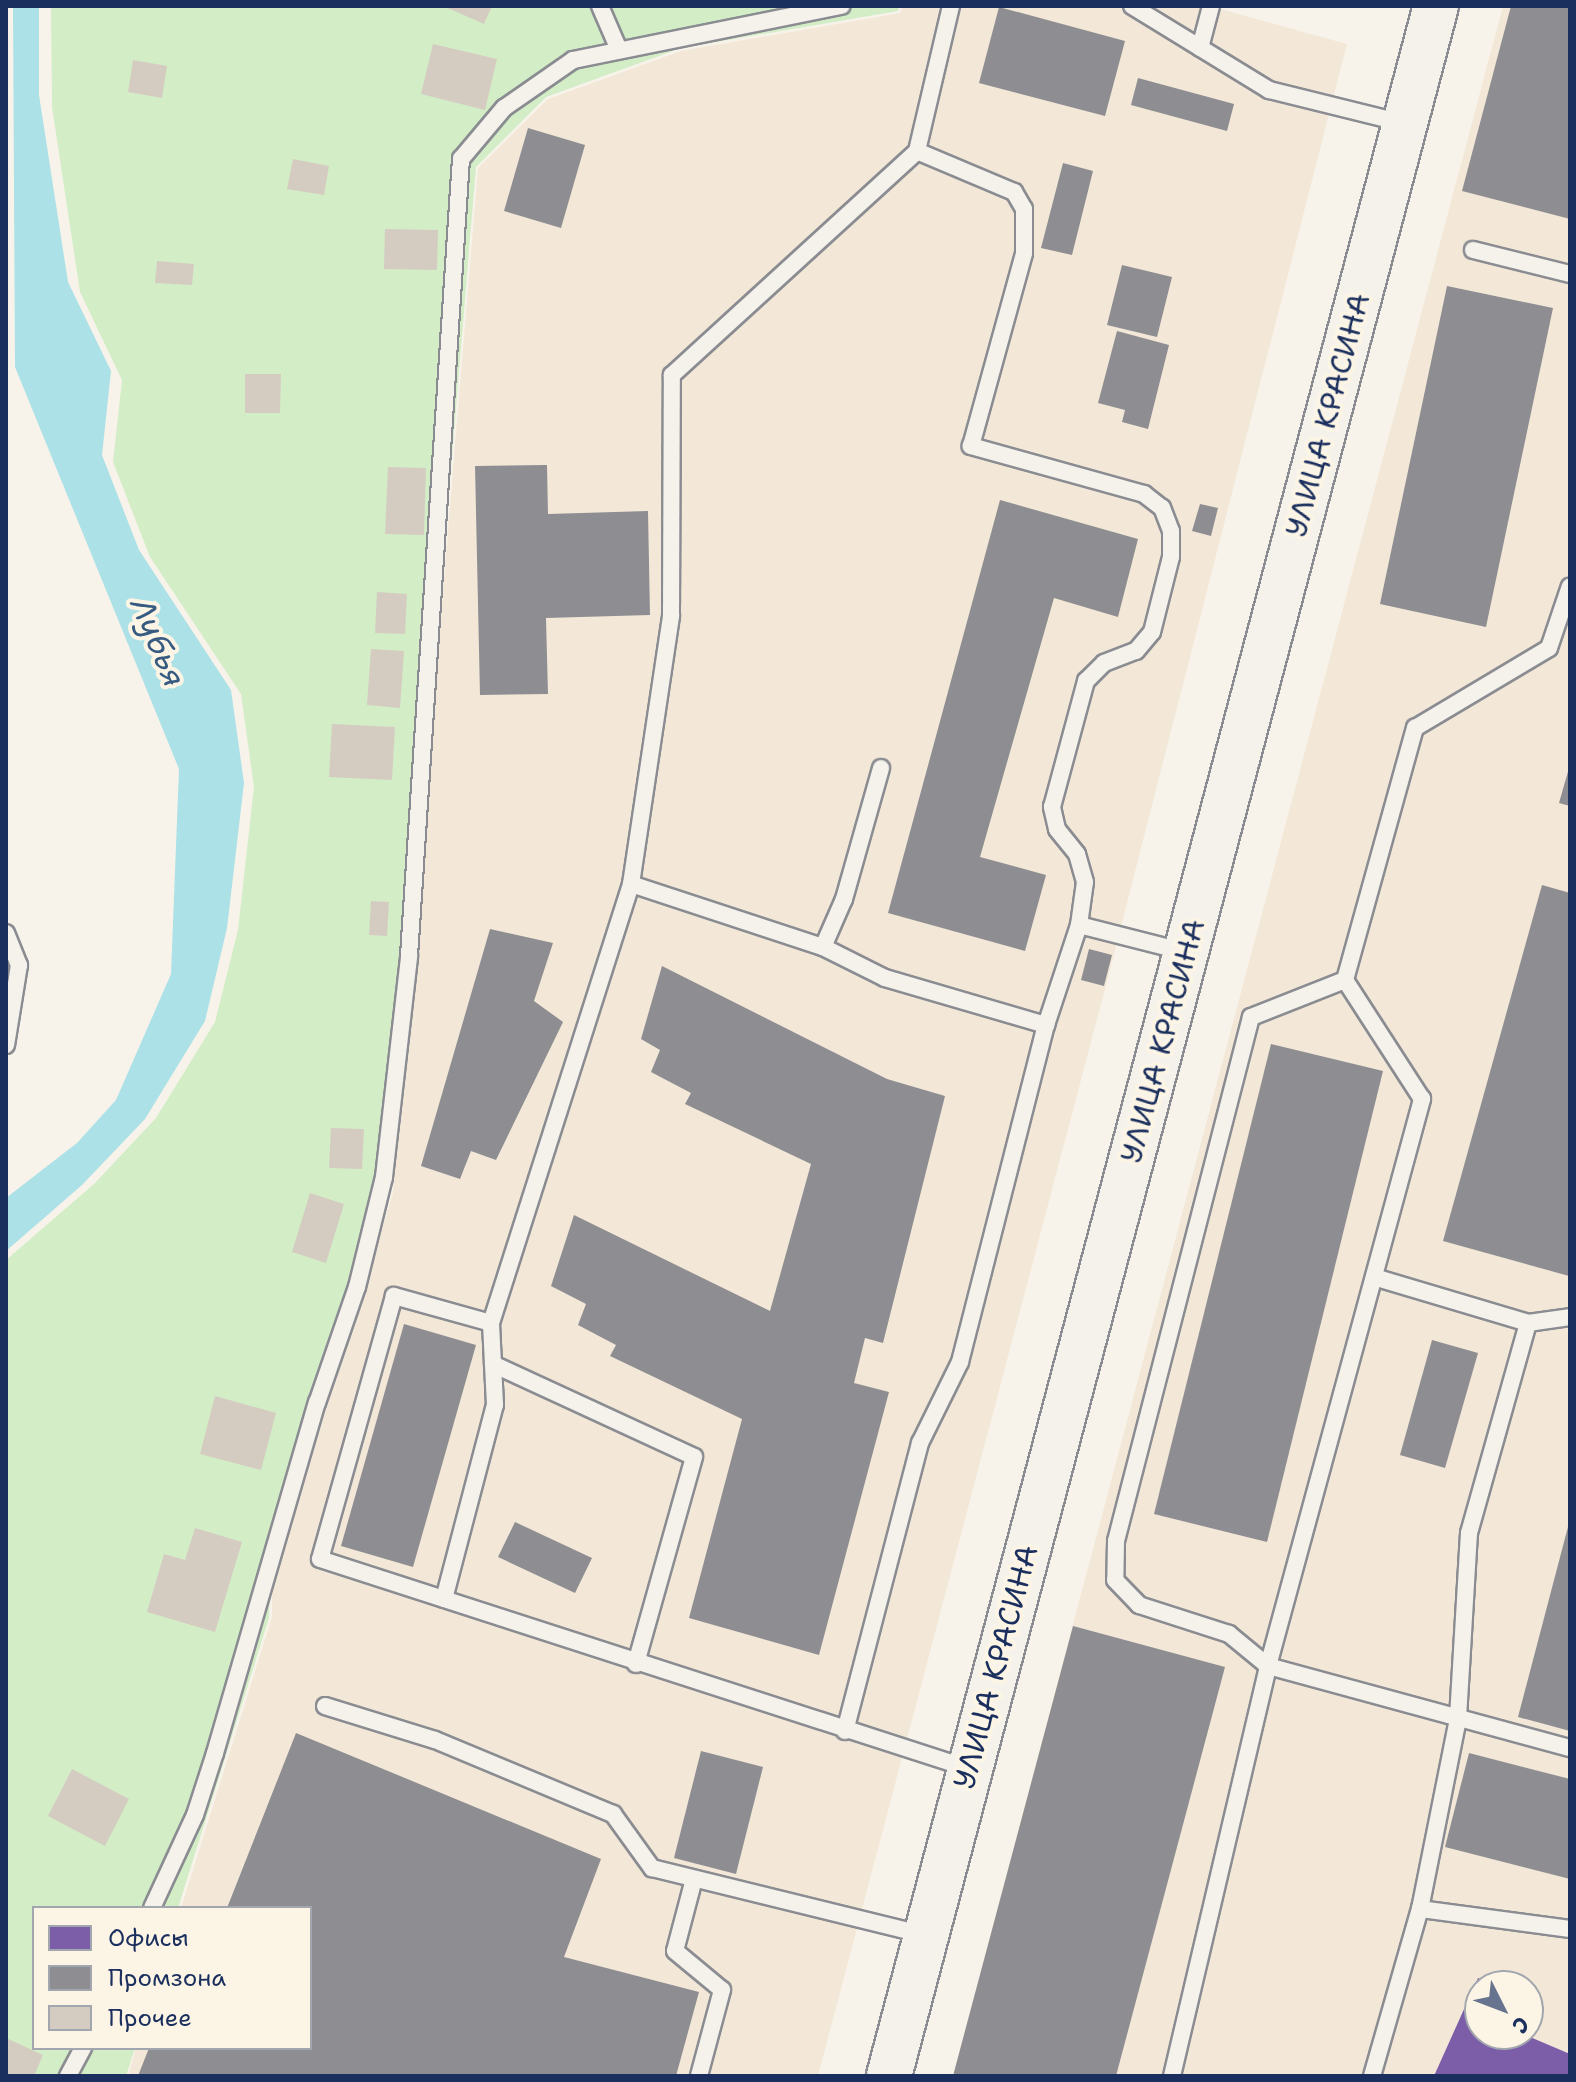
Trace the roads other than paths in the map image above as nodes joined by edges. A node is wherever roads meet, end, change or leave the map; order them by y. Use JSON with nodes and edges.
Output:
{"nodes":[{"id":1,"x":600,"y":6,"type":"edge"},
{"id":2,"x":842,"y":6,"type":"edge"},
{"id":3,"x":951,"y":6,"type":"edge"},
{"id":4,"x":1132,"y":6,"type":"edge"},
{"id":5,"x":1211,"y":6,"type":"edge"},
{"id":6,"x":1436,"y":6,"type":"edge"},
{"id":7,"x":1200,"y":48,"type":"junction"},
{"id":8,"x":619,"y":50,"type":"junction"},
{"id":9,"x":1405,"y":124,"type":"junction"},
{"id":10,"x":917,"y":151,"type":"junction"},
{"id":11,"x":1473,"y":250,"type":"dead end"},
{"id":12,"x":1570,"y":274,"type":"edge"},
{"id":13,"x":1570,"y":586,"type":"edge"},
{"id":14,"x":881,"y":768,"type":"dead end"},
{"id":15,"x":631,"y":884,"type":"junction"},
{"id":16,"x":1079,"y":925,"type":"junction"},
{"id":17,"x":6,"y":933,"type":"edge"},
{"id":18,"x":823,"y":947,"type":"junction"},
{"id":19,"x":1186,"y":952,"type":"junction"},
{"id":20,"x":1345,"y":980,"type":"junction"},
{"id":21,"x":1046,"y":1025,"type":"junction"},
{"id":22,"x":6,"y":1045,"type":"edge"},
{"id":23,"x":1374,"y":1277,"type":"junction"},
{"id":24,"x":1570,"y":1317,"type":"edge"},
{"id":25,"x":491,"y":1323,"type":"junction"},
{"id":26,"x":1528,"y":1323,"type":"junction"},
{"id":27,"x":493,"y":1364,"type":"junction"},
{"id":28,"x":444,"y":1599,"type":"junction"},
{"id":29,"x":636,"y":1664,"type":"junction"},
{"id":30,"x":1268,"y":1666,"type":"junction"},
{"id":31,"x":325,"y":1706,"type":"dead end"},
{"id":32,"x":1458,"y":1718,"type":"junction"},
{"id":33,"x":845,"y":1731,"type":"junction"},
{"id":34,"x":1570,"y":1748,"type":"edge"},
{"id":35,"x":970,"y":1768,"type":"junction"},
{"id":36,"x":694,"y":1879,"type":"junction"},
{"id":37,"x":153,"y":1906,"type":"edge"},
{"id":38,"x":1420,"y":1909,"type":"junction"},
{"id":39,"x":1570,"y":1929,"type":"edge"},
{"id":40,"x":926,"y":1936,"type":"junction"},
{"id":41,"x":82,"y":2050,"type":"edge"},
{"id":42,"x":68,"y":2076,"type":"edge"},
{"id":43,"x":699,"y":2076,"type":"edge"},
{"id":44,"x":889,"y":2076,"type":"edge"},
{"id":45,"x":1172,"y":2076,"type":"edge"},
{"id":46,"x":1372,"y":2076,"type":"edge"}],
"edges":[{"from":1,"to":8,"type":"lane"},
{"from":2,"to":8,"type":"lane"},
{"from":3,"to":10,"type":"lane"},
{"from":4,"to":7,"type":"lane"},
{"from":5,"to":7,"type":"lane"},
{"from":6,"to":9,"type":"main road","name":"УЛИЦА КРАСИНА"},
{"from":7,"to":9,"type":"lane"},
{"from":8,"to":37,"type":"lane"},
{"from":9,"to":19,"type":"main road","name":"УЛИЦА КРАСИНА"},
{"from":10,"to":15,"type":"lane"},
{"from":10,"to":16,"type":"lane"},
{"from":11,"to":12,"type":"lane"},
{"from":13,"to":20,"type":"lane"},
{"from":14,"to":18,"type":"lane"},
{"from":15,"to":18,"type":"lane"},
{"from":15,"to":25,"type":"lane"},
{"from":16,"to":19,"type":"lane"},
{"from":16,"to":21,"type":"lane"},
{"from":17,"to":22,"type":"lane"},
{"from":18,"to":21,"type":"lane"},
{"from":19,"to":35,"type":"main road","name":"УЛИЦА КРАСИНА"},
{"from":20,"to":23,"type":"lane"},
{"from":20,"to":30,"type":"lane"},
{"from":21,"to":33,"type":"lane"},
{"from":23,"to":26,"type":"lane"},
{"from":23,"to":30,"type":"lane"},
{"from":24,"to":26,"type":"lane"},
{"from":25,"to":27,"type":"lane"},
{"from":25,"to":28,"type":"lane"},
{"from":26,"to":32,"type":"lane"},
{"from":27,"to":28,"type":"lane"},
{"from":27,"to":29,"type":"lane"},
{"from":28,"to":29,"type":"lane"},
{"from":29,"to":33,"type":"lane"},
{"from":30,"to":32,"type":"lane"},
{"from":30,"to":45,"type":"lane"},
{"from":31,"to":36,"type":"lane"},
{"from":32,"to":34,"type":"lane"},
{"from":32,"to":38,"type":"lane"},
{"from":33,"to":35,"type":"lane"},
{"from":35,"to":40,"type":"main road","name":"УЛИЦА КРАСИНА"},
{"from":36,"to":40,"type":"lane"},
{"from":36,"to":43,"type":"lane"},
{"from":38,"to":39,"type":"lane"},
{"from":38,"to":46,"type":"lane"},
{"from":40,"to":44,"type":"main road","name":"УЛИЦА КРАСИНА"},
{"from":41,"to":42,"type":"lane"}]}
